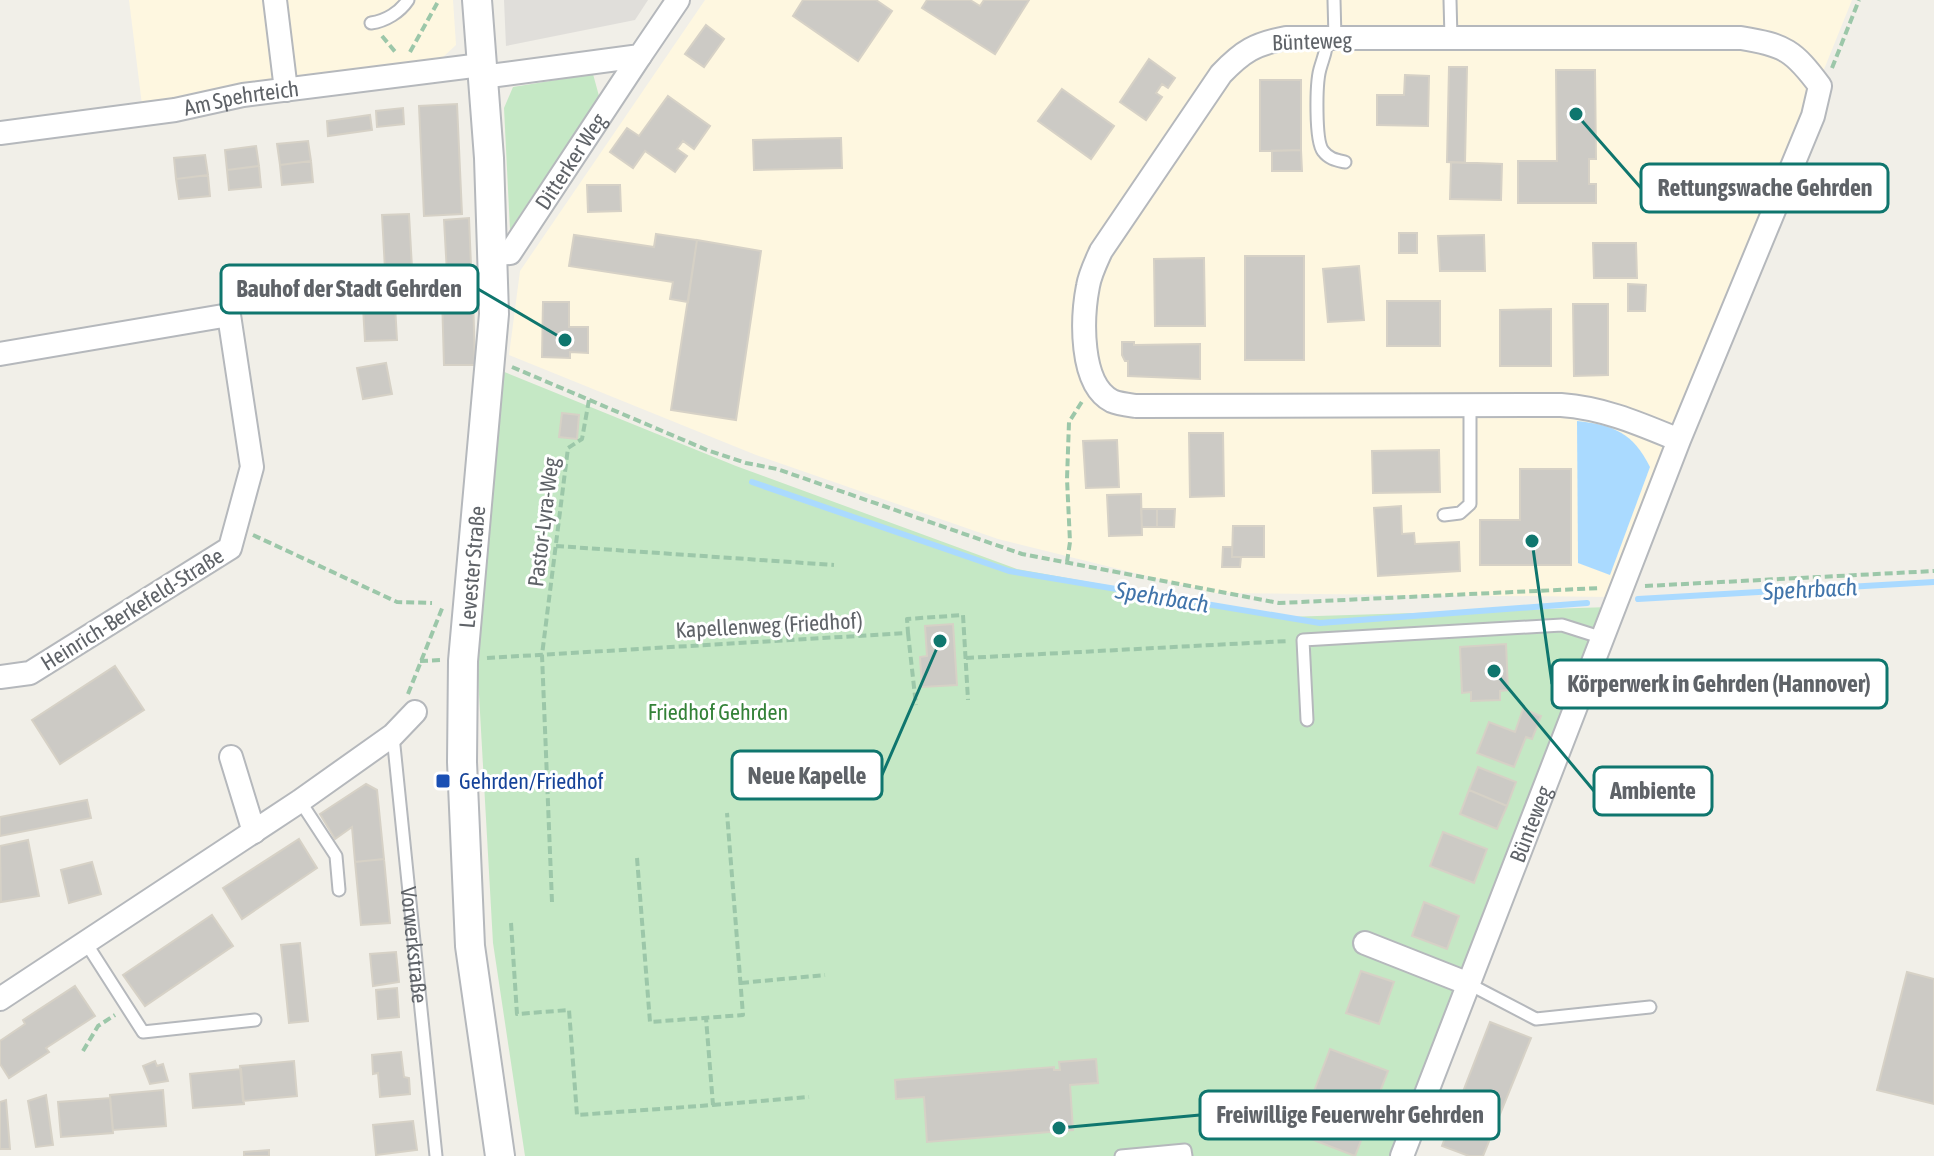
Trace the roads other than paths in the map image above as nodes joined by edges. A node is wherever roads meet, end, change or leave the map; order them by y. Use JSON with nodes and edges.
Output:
{"nodes":[{"id":1,"x":275,"y":0,"type":"edge"},
{"id":2,"x":408,"y":0,"type":"edge"},
{"id":3,"x":477,"y":0,"type":"edge"},
{"id":4,"x":678,"y":0,"type":"edge"},
{"id":5,"x":1334,"y":0,"type":"edge"},
{"id":6,"x":1450,"y":0,"type":"edge"},
{"id":7,"x":371,"y":23,"type":"road end"},
{"id":8,"x":1331,"y":38,"type":"junction"},
{"id":9,"x":1451,"y":38,"type":"junction"},
{"id":10,"x":640,"y":56,"type":"junction"},
{"id":11,"x":482,"y":71,"type":"junction"},
{"id":12,"x":286,"y":90,"type":"junction"},
{"id":13,"x":0,"y":133,"type":"edge"},
{"id":14,"x":1345,"y":162,"type":"dead end"},
{"id":15,"x":494,"y":254,"type":"junction"},
{"id":16,"x":0,"y":354,"type":"edge"},
{"id":17,"x":1470,"y":405,"type":"junction"},
{"id":18,"x":1679,"y":440,"type":"junction"},
{"id":19,"x":1444,"y":515,"type":"dead end"},
{"id":20,"x":1603,"y":639,"type":"junction"},
{"id":21,"x":0,"y":677,"type":"edge"},
{"id":22,"x":415,"y":712,"type":"dead end"},
{"id":23,"x":1307,"y":720,"type":"dead end"},
{"id":24,"x":393,"y":735,"type":"junction"},
{"id":25,"x":231,"y":757,"type":"dead end"},
{"id":26,"x":300,"y":801,"type":"junction"},
{"id":27,"x":254,"y":832,"type":"junction"},
{"id":28,"x":339,"y":890,"type":"dead end"},
{"id":29,"x":86,"y":943,"type":"junction"},
{"id":30,"x":1365,"y":943,"type":"dead end"},
{"id":31,"x":1469,"y":984,"type":"junction"},
{"id":32,"x":0,"y":999,"type":"edge"},
{"id":33,"x":1650,"y":1007,"type":"dead end"},
{"id":34,"x":255,"y":1020,"type":"dead end"},
{"id":35,"x":500,"y":1148,"type":"edge"},
{"id":36,"x":436,"y":1156,"type":"edge"},
{"id":37,"x":1121,"y":1156,"type":"edge"},
{"id":38,"x":1186,"y":1156,"type":"edge"},
{"id":39,"x":1402,"y":1156,"type":"edge"}],
"edges":[{"from":1,"to":12,"type":"street"},
{"from":2,"to":7,"type":"lane"},
{"from":3,"to":11,"type":"street","name":"Levester Straße"},
{"from":4,"to":10,"type":"street","name":"Ditterker Weg"},
{"from":5,"to":8,"type":"lane"},
{"from":6,"to":9,"type":"lane"},
{"from":8,"to":9,"type":"street","name":"Bünteweg"},
{"from":8,"to":14,"type":"lane"},
{"from":8,"to":17,"type":"street","name":"Bünteweg"},
{"from":9,"to":18,"type":"street","name":"Bünteweg"},
{"from":10,"to":11,"type":"street"},
{"from":10,"to":15,"type":"street","name":"Ditterker Weg"},
{"from":11,"to":12,"type":"street","name":"Am Spehrteich"},
{"from":11,"to":15,"type":"street","name":"Levester Straße"},
{"from":12,"to":13,"type":"street","name":"Am Spehrteich"},
{"from":15,"to":35,"type":"street","name":"Levester Straße"},
{"from":16,"to":21,"type":"street","name":"Heinrich-Berkefeld-Straße"},
{"from":17,"to":18,"type":"street"},
{"from":17,"to":19,"type":"lane"},
{"from":18,"to":20,"type":"street","name":"Bünteweg"},
{"from":20,"to":23,"type":"lane"},
{"from":20,"to":31,"type":"street","name":"Bünteweg"},
{"from":22,"to":24,"type":"street"},
{"from":24,"to":26,"type":"street"},
{"from":24,"to":36,"type":"lane","name":"Vorwerkstraße"},
{"from":25,"to":27,"type":"street"},
{"from":26,"to":27,"type":"street"},
{"from":26,"to":28,"type":"lane"},
{"from":27,"to":29,"type":"street"},
{"from":29,"to":32,"type":"street"},
{"from":29,"to":34,"type":"lane"},
{"from":30,"to":31,"type":"street"},
{"from":31,"to":33,"type":"lane"},
{"from":31,"to":39,"type":"street","name":"Bünteweg"},
{"from":37,"to":38,"type":"lane"}]}
